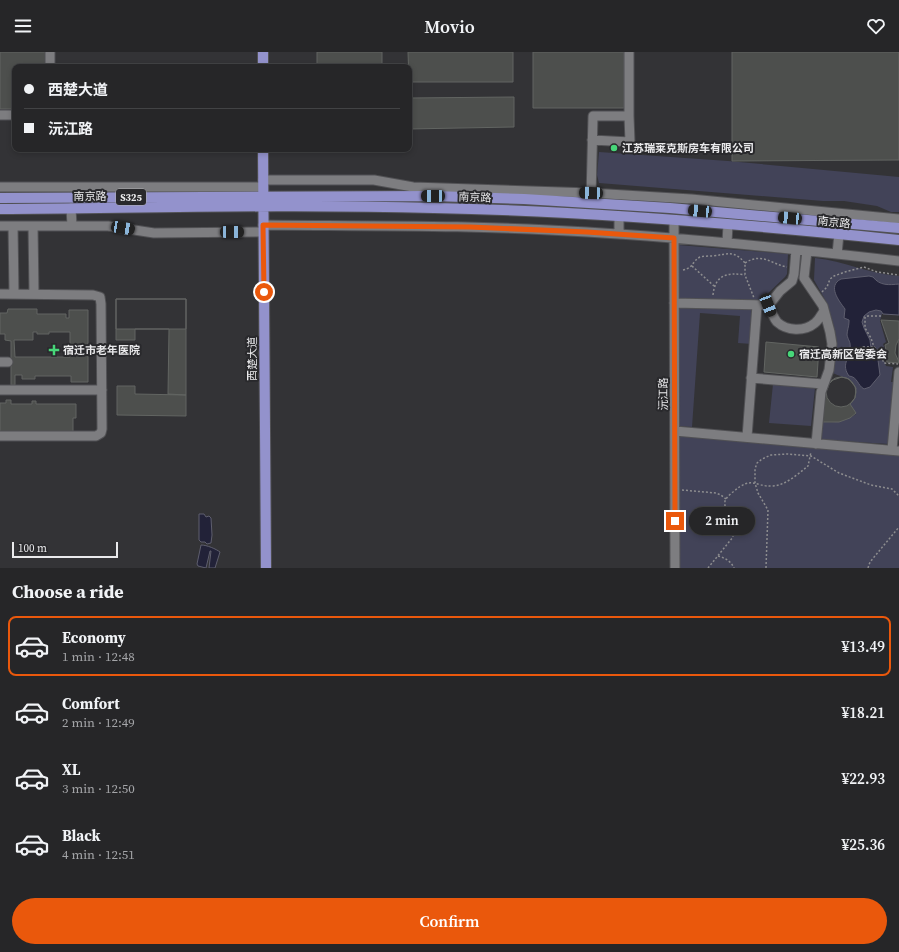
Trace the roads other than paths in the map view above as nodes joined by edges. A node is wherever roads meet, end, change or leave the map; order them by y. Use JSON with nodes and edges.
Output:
{"nodes":[{"id":1,"x":50,"y":52,"type":"edge"},
{"id":2,"x":264,"y":52,"type":"edge"},
{"id":3,"x":629,"y":52,"type":"edge"},
{"id":4,"x":50,"y":64,"type":"edge"},
{"id":5,"x":263,"y":64,"type":"edge"},
{"id":6,"x":0,"y":115,"type":"edge"},
{"id":7,"x":12,"y":116,"type":"edge"},
{"id":8,"x":629,"y":116,"type":"junction"},
{"id":9,"x":592,"y":140,"type":"junction"},
{"id":10,"x":263,"y":152,"type":"edge"},
{"id":11,"x":0,"y":187,"type":"edge"},
{"id":12,"x":263,"y":192,"type":"junction"},
{"id":13,"x":591,"y":193,"type":"junction"},
{"id":14,"x":0,"y":198,"type":"edge"},
{"id":15,"x":590,"y":203,"type":"junction"},
{"id":16,"x":71,"y":208,"type":"junction"},
{"id":17,"x":0,"y":209,"type":"edge"},
{"id":18,"x":619,"y":216,"type":"junction"},
{"id":19,"x":899,"y":219,"type":"edge"},
{"id":20,"x":674,"y":220,"type":"junction"},
{"id":21,"x":728,"y":224,"type":"junction"},
{"id":22,"x":0,"y":226,"type":"edge"},
{"id":23,"x":13,"y":226,"type":"junction"},
{"id":24,"x":33,"y":226,"type":"junction"},
{"id":25,"x":72,"y":226,"type":"junction"},
{"id":26,"x":899,"y":228,"type":"edge"},
{"id":27,"x":263,"y":229,"type":"junction"},
{"id":28,"x":618,"y":234,"type":"junction"},
{"id":29,"x":839,"y":234,"type":"junction"},
{"id":30,"x":674,"y":238,"type":"junction"},
{"id":31,"x":899,"y":240,"type":"edge"},
{"id":32,"x":727,"y":243,"type":"junction"},
{"id":33,"x":796,"y":250,"type":"junction"},
{"id":34,"x":807,"y":251,"type":"junction"},
{"id":35,"x":837,"y":254,"type":"junction"},
{"id":36,"x":899,"y":261,"type":"edge"},
{"id":37,"x":0,"y":294,"type":"edge"},
{"id":38,"x":14,"y":294,"type":"junction"},
{"id":39,"x":34,"y":294,"type":"junction"},
{"id":40,"x":674,"y":303,"type":"junction"},
{"id":41,"x":757,"y":305,"type":"junction"},
{"id":42,"x":768,"y":305,"type":"junction"},
{"id":43,"x":824,"y":311,"type":"junction"},
{"id":44,"x":899,"y":372,"type":"edge"},
{"id":45,"x":751,"y":378,"type":"junction"},
{"id":46,"x":823,"y":384,"type":"junction"},
{"id":47,"x":0,"y":390,"type":"edge"},
{"id":48,"x":102,"y":390,"type":"junction"},
{"id":49,"x":675,"y":431,"type":"junction"},
{"id":50,"x":0,"y":436,"type":"edge"},
{"id":51,"x":747,"y":437,"type":"junction"},
{"id":52,"x":814,"y":443,"type":"junction"},
{"id":53,"x":896,"y":451,"type":"edge"},
{"id":54,"x":266,"y":568,"type":"edge"},
{"id":55,"x":675,"y":568,"type":"edge"}],
"edges":[{"from":1,"to":4,"type":"street"},
{"from":2,"to":5,"type":"main road"},
{"from":3,"to":8,"type":"street"},
{"from":6,"to":7,"type":"street"},
{"from":8,"to":9,"type":"street"},
{"from":8,"to":9,"type":"street"},
{"from":9,"to":13,"type":"street"},
{"from":10,"to":12,"type":"main road","name":"西楚大道"},
{"from":11,"to":12,"type":"street"},
{"from":12,"to":13,"type":"street"},
{"from":12,"to":14,"type":"main road","name":"南京路","number":"S325"},
{"from":12,"to":15,"type":"main road","name":"南京路","number":"S325"},
{"from":12,"to":16,"type":"main road","name":"南京路","number":"S325"},
{"from":12,"to":18,"type":"main road","name":"南京路","number":"S325"},
{"from":12,"to":27,"type":"main road","name":"西楚大道"},
{"from":13,"to":15,"type":"street"},
{"from":13,"to":19,"type":"street"},
{"from":15,"to":26,"type":"main road","name":"南京路","number":"S325"},
{"from":16,"to":17,"type":"main road","name":"南京路","number":"S325"},
{"from":16,"to":25,"type":"street"},
{"from":18,"to":20,"type":"main road","name":"南京路","number":"S325"},
{"from":18,"to":28,"type":"street"},
{"from":20,"to":21,"type":"main road","name":"南京路","number":"S325"},
{"from":20,"to":30,"type":"street","name":"沅江路"},
{"from":21,"to":29,"type":"main road","name":"南京路","number":"S325"},
{"from":21,"to":32,"type":"street"},
{"from":22,"to":23,"type":"street"},
{"from":23,"to":24,"type":"street"},
{"from":23,"to":38,"type":"street"},
{"from":24,"to":25,"type":"street"},
{"from":24,"to":39,"type":"street"},
{"from":25,"to":27,"type":"street"},
{"from":27,"to":28,"type":"street"},
{"from":27,"to":54,"type":"main road","name":"西楚大道"},
{"from":28,"to":30,"type":"street"},
{"from":29,"to":31,"type":"main road","name":"南京路","number":"S325"},
{"from":29,"to":35,"type":"street"},
{"from":30,"to":32,"type":"street"},
{"from":30,"to":40,"type":"street","name":"沅江路"},
{"from":32,"to":33,"type":"street"},
{"from":33,"to":34,"type":"street"},
{"from":33,"to":42,"type":"street"},
{"from":34,"to":35,"type":"street"},
{"from":34,"to":43,"type":"street"},
{"from":35,"to":36,"type":"street"},
{"from":37,"to":38,"type":"street"},
{"from":38,"to":39,"type":"street"},
{"from":39,"to":48,"type":"street"},
{"from":40,"to":41,"type":"street"},
{"from":40,"to":49,"type":"street","name":"沅江路"},
{"from":41,"to":42,"type":"street"},
{"from":41,"to":45,"type":"street"},
{"from":42,"to":43,"type":"street"},
{"from":43,"to":46,"type":"street"},
{"from":44,"to":53,"type":"street"},
{"from":45,"to":46,"type":"street"},
{"from":45,"to":51,"type":"street"},
{"from":46,"to":52,"type":"street"},
{"from":47,"to":48,"type":"street"},
{"from":48,"to":50,"type":"street"},
{"from":49,"to":51,"type":"street"},
{"from":49,"to":55,"type":"street","name":"沅江路"},
{"from":51,"to":52,"type":"street"},
{"from":52,"to":53,"type":"street"}]}
